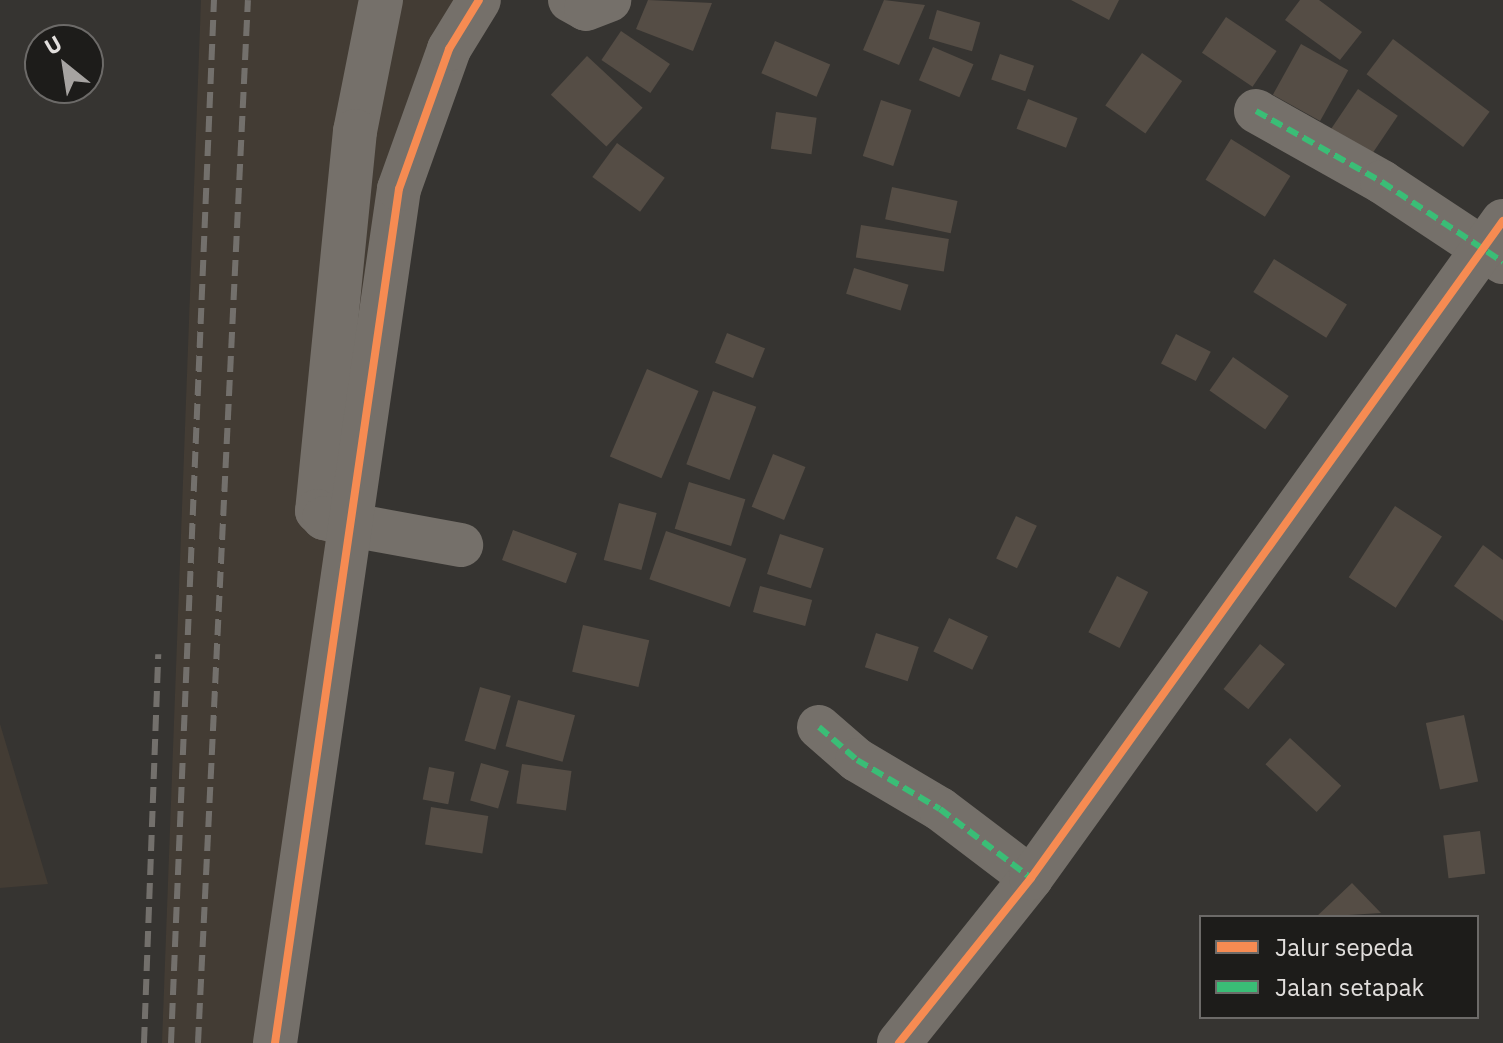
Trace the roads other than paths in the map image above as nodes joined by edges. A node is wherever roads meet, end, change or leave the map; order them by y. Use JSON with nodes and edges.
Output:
{"nodes":[{"id":1,"x":381,"y":0,"type":"edge"},
{"id":2,"x":479,"y":0,"type":"edge"},
{"id":3,"x":570,"y":0,"type":"edge"},
{"id":4,"x":609,"y":0,"type":"edge"},
{"id":5,"x":1256,"y":111,"type":"dead end"},
{"id":6,"x":1496,"y":244,"type":"edge"},
{"id":7,"x":351,"y":525,"type":"junction"},
{"id":8,"x":461,"y":545,"type":"dead end"},
{"id":9,"x":819,"y":727,"type":"dead end"},
{"id":10,"x":1031,"y":878,"type":"junction"},
{"id":11,"x":275,"y":1043,"type":"edge"},
{"id":12,"x":899,"y":1043,"type":"edge"}],
"edges":[{"from":1,"to":7,"type":"street"},
{"from":2,"to":7,"type":"street"},
{"from":3,"to":4,"type":"street"},
{"from":5,"to":6,"type":"street"},
{"from":6,"to":10,"type":"street"},
{"from":7,"to":8,"type":"street"},
{"from":7,"to":11,"type":"street"},
{"from":9,"to":10,"type":"street"},
{"from":10,"to":12,"type":"street"}]}
